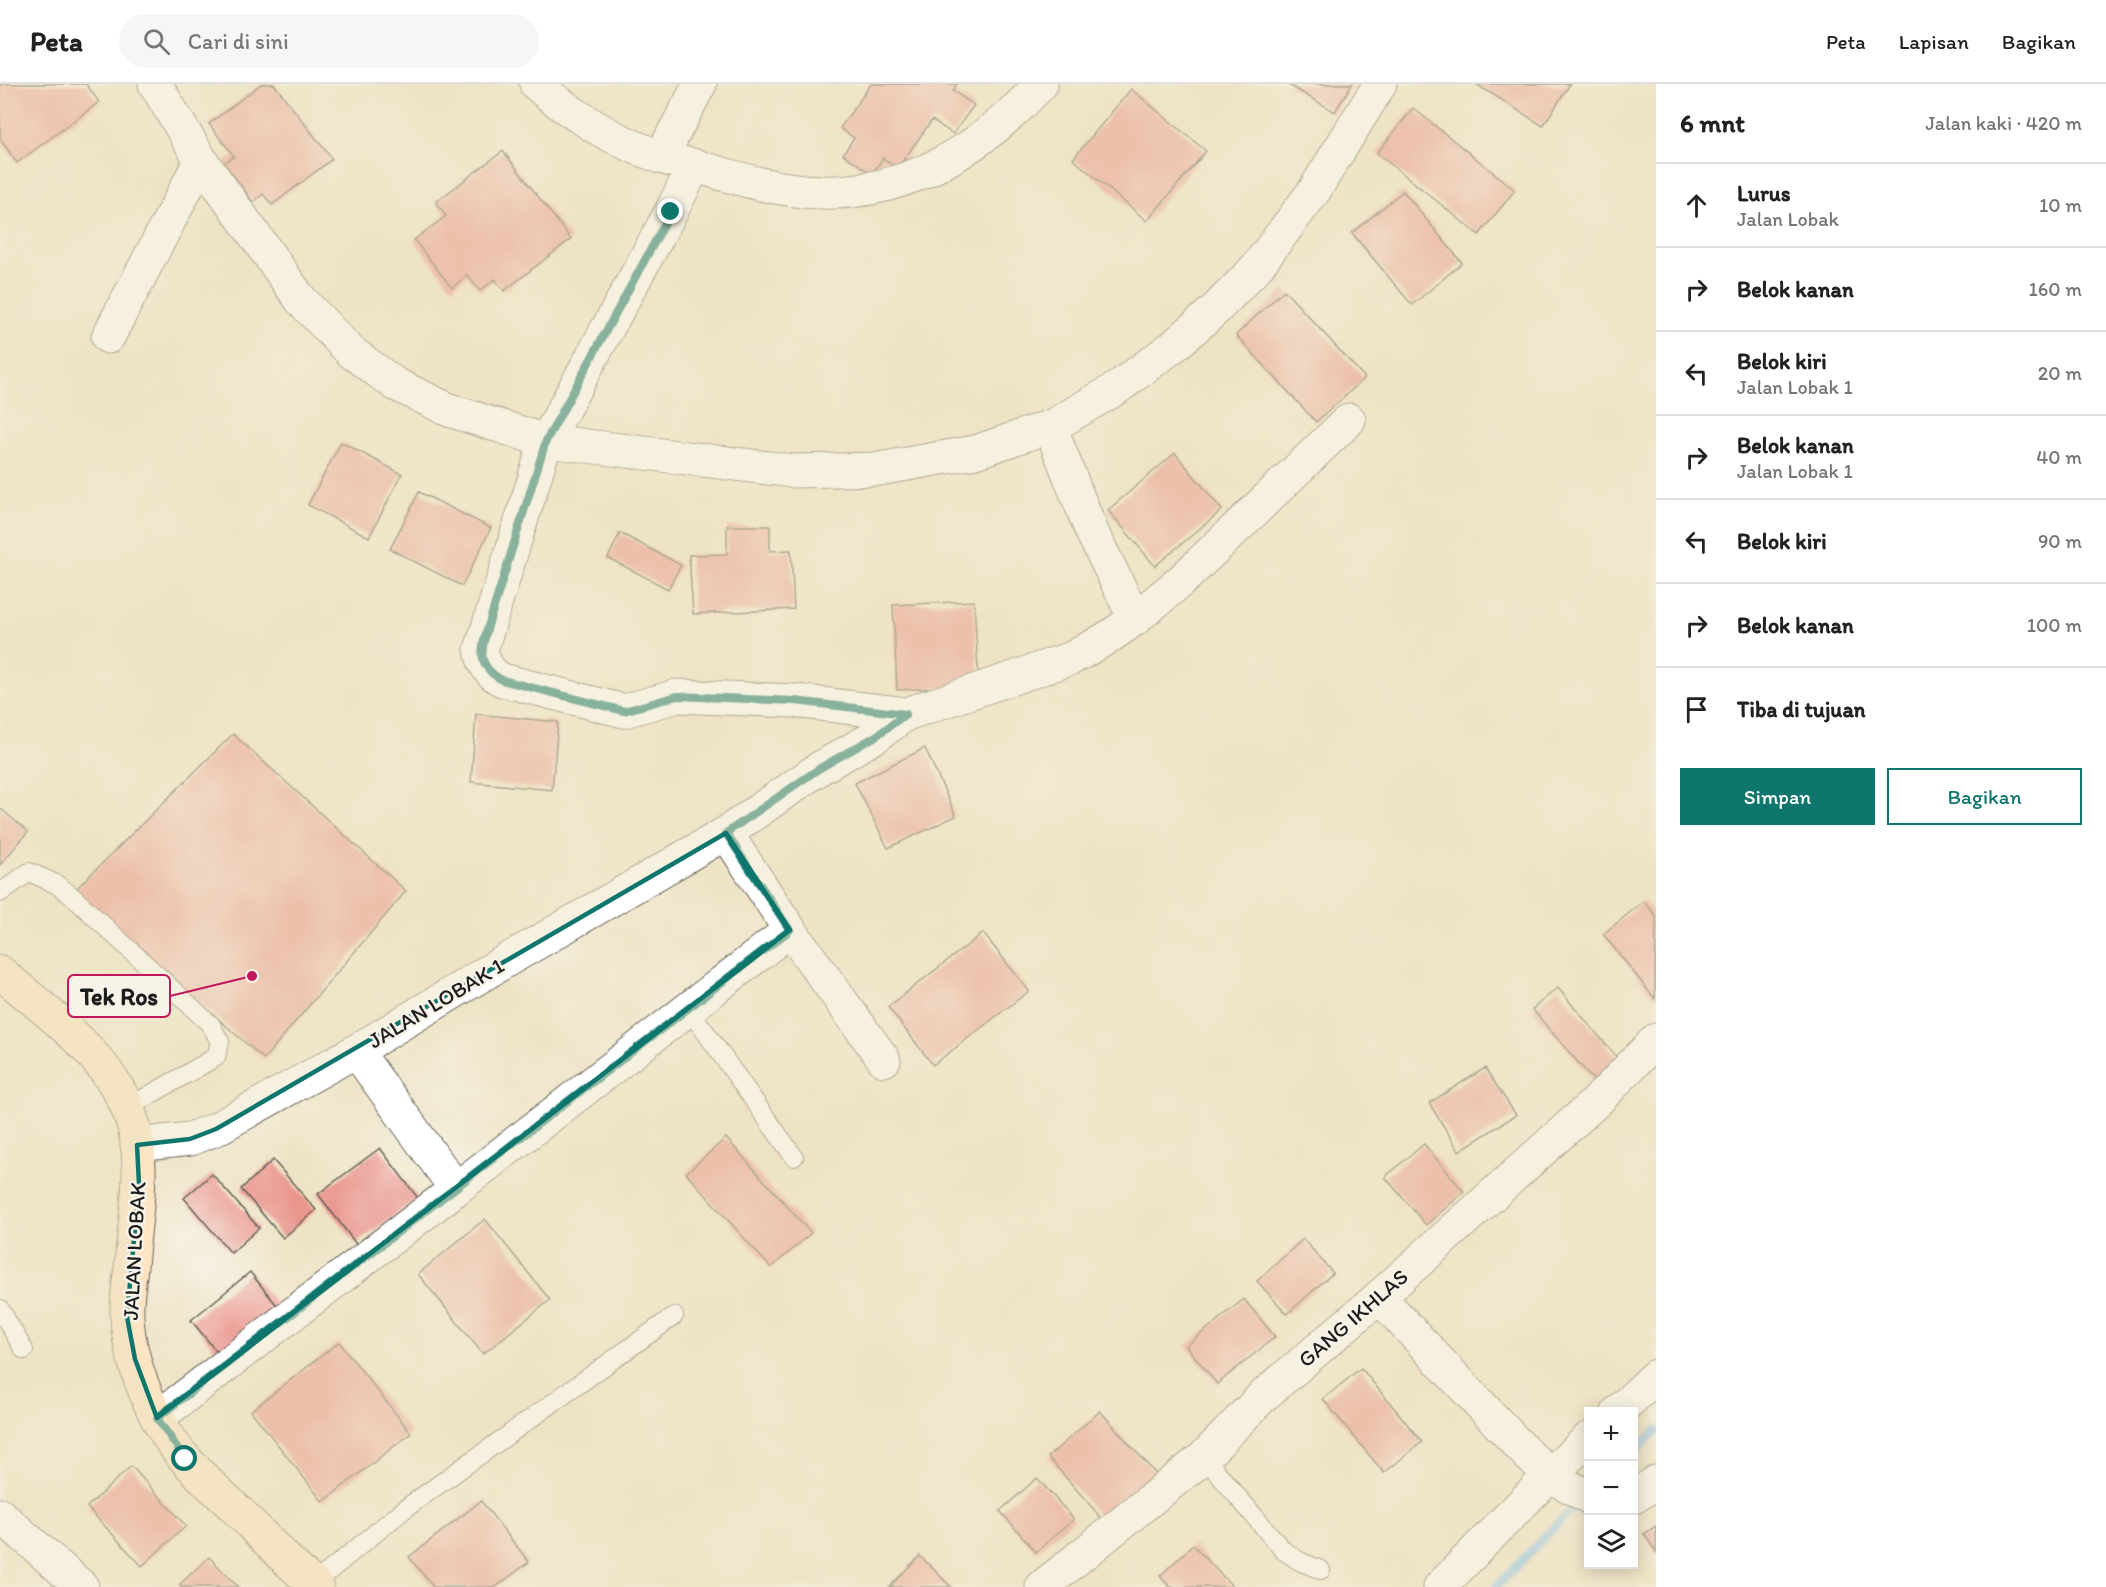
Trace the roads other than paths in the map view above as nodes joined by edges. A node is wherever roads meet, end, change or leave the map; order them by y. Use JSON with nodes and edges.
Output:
{"nodes":[{"id":1,"x":155,"y":84,"type":"edge"},
{"id":2,"x":536,"y":84,"type":"edge"},
{"id":3,"x":700,"y":84,"type":"edge"},
{"id":4,"x":1041,"y":84,"type":"edge"},
{"id":5,"x":1380,"y":84,"type":"edge"},
{"id":6,"x":661,"y":157,"type":"junction"},
{"id":7,"x":201,"y":160,"type":"junction"},
{"id":8,"x":694,"y":166,"type":"junction"},
{"id":9,"x":108,"y":337,"type":"dead end"},
{"id":10,"x":1349,"y":420,"type":"dead end"},
{"id":11,"x":1054,"y":425,"type":"junction"},
{"id":12,"x":546,"y":441,"type":"junction"},
{"id":13,"x":1135,"y":619,"type":"junction"},
{"id":14,"x":906,"y":714,"type":"junction"},
{"id":15,"x":726,"y":833,"type":"junction"},
{"id":16,"x":0,"y":893,"type":"edge"},
{"id":17,"x":790,"y":930,"type":"junction"},
{"id":18,"x":0,"y":972,"type":"edge"},
{"id":19,"x":689,"y":1009,"type":"junction"},
{"id":20,"x":1656,"y":1040,"type":"edge"},
{"id":21,"x":356,"y":1051,"type":"junction"},
{"id":22,"x":884,"y":1060,"type":"dead end"},
{"id":23,"x":127,"y":1108,"type":"junction"},
{"id":24,"x":136,"y":1144,"type":"junction"},
{"id":25,"x":794,"y":1157,"type":"dead end"},
{"id":26,"x":456,"y":1189,"type":"junction"},
{"id":27,"x":1379,"y":1297,"type":"junction"},
{"id":28,"x":0,"y":1309,"type":"edge"},
{"id":29,"x":674,"y":1316,"type":"dead end"},
{"id":30,"x":24,"y":1350,"type":"dead end"},
{"id":31,"x":1656,"y":1376,"type":"edge"},
{"id":32,"x":1623,"y":1407,"type":"edge"},
{"id":33,"x":157,"y":1418,"type":"junction"},
{"id":34,"x":1584,"y":1444,"type":"edge"},
{"id":35,"x":1204,"y":1457,"type":"junction"},
{"id":36,"x":1555,"y":1477,"type":"junction"},
{"id":37,"x":1656,"y":1482,"type":"edge"},
{"id":38,"x":1638,"y":1494,"type":"edge"},
{"id":39,"x":1584,"y":1495,"type":"edge"},
{"id":40,"x":0,"y":1515,"type":"edge"},
{"id":41,"x":1321,"y":1570,"type":"dead end"},
{"id":42,"x":313,"y":1586,"type":"edge"},
{"id":43,"x":82,"y":1587,"type":"edge"},
{"id":44,"x":1042,"y":1587,"type":"edge"},
{"id":45,"x":1440,"y":1587,"type":"edge"}],
"edges":[{"from":1,"to":7,"type":"street"},
{"from":2,"to":6,"type":"street"},
{"from":3,"to":6,"type":"street"},
{"from":4,"to":8,"type":"street"},
{"from":5,"to":11,"type":"street"},
{"from":6,"to":8,"type":"street"},
{"from":7,"to":9,"type":"street"},
{"from":7,"to":12,"type":"street"},
{"from":8,"to":12,"type":"street"},
{"from":10,"to":13,"type":"street"},
{"from":11,"to":12,"type":"street"},
{"from":11,"to":13,"type":"street"},
{"from":12,"to":14,"type":"street"},
{"from":13,"to":14,"type":"street"},
{"from":14,"to":15,"type":"street","name":"JALAN LOBAK 1"},
{"from":15,"to":17,"type":"street"},
{"from":15,"to":21,"type":"street","name":"JALAN LOBAK 1"},
{"from":16,"to":23,"type":"lane"},
{"from":17,"to":19,"type":"street"},
{"from":17,"to":22,"type":"street"},
{"from":18,"to":23,"type":"main road","name":"JALAN LOBAK"},
{"from":19,"to":25,"type":"lane"},
{"from":19,"to":26,"type":"street"},
{"from":20,"to":27,"type":"street","name":"GANG IKHLAS"},
{"from":21,"to":24,"type":"street","name":"JALAN LOBAK 1"},
{"from":21,"to":26,"type":"street"},
{"from":23,"to":24,"type":"main road","name":"JALAN LOBAK"},
{"from":24,"to":33,"type":"main road","name":"JALAN LOBAK"},
{"from":26,"to":33,"type":"street"},
{"from":27,"to":35,"type":"street","name":"GANG IKHLAS"},
{"from":27,"to":36,"type":"street"},
{"from":28,"to":30,"type":"lane"},
{"from":29,"to":42,"type":"lane"},
{"from":31,"to":32,"type":"street"},
{"from":33,"to":42,"type":"main road","name":"JALAN LOBAK"},
{"from":34,"to":36,"type":"street"},
{"from":35,"to":41,"type":"lane"},
{"from":35,"to":44,"type":"street","name":"GANG IKHLAS"},
{"from":36,"to":39,"type":"street"},
{"from":36,"to":45,"type":"street"},
{"from":37,"to":38,"type":"street"},
{"from":40,"to":43,"type":"street"}]}
